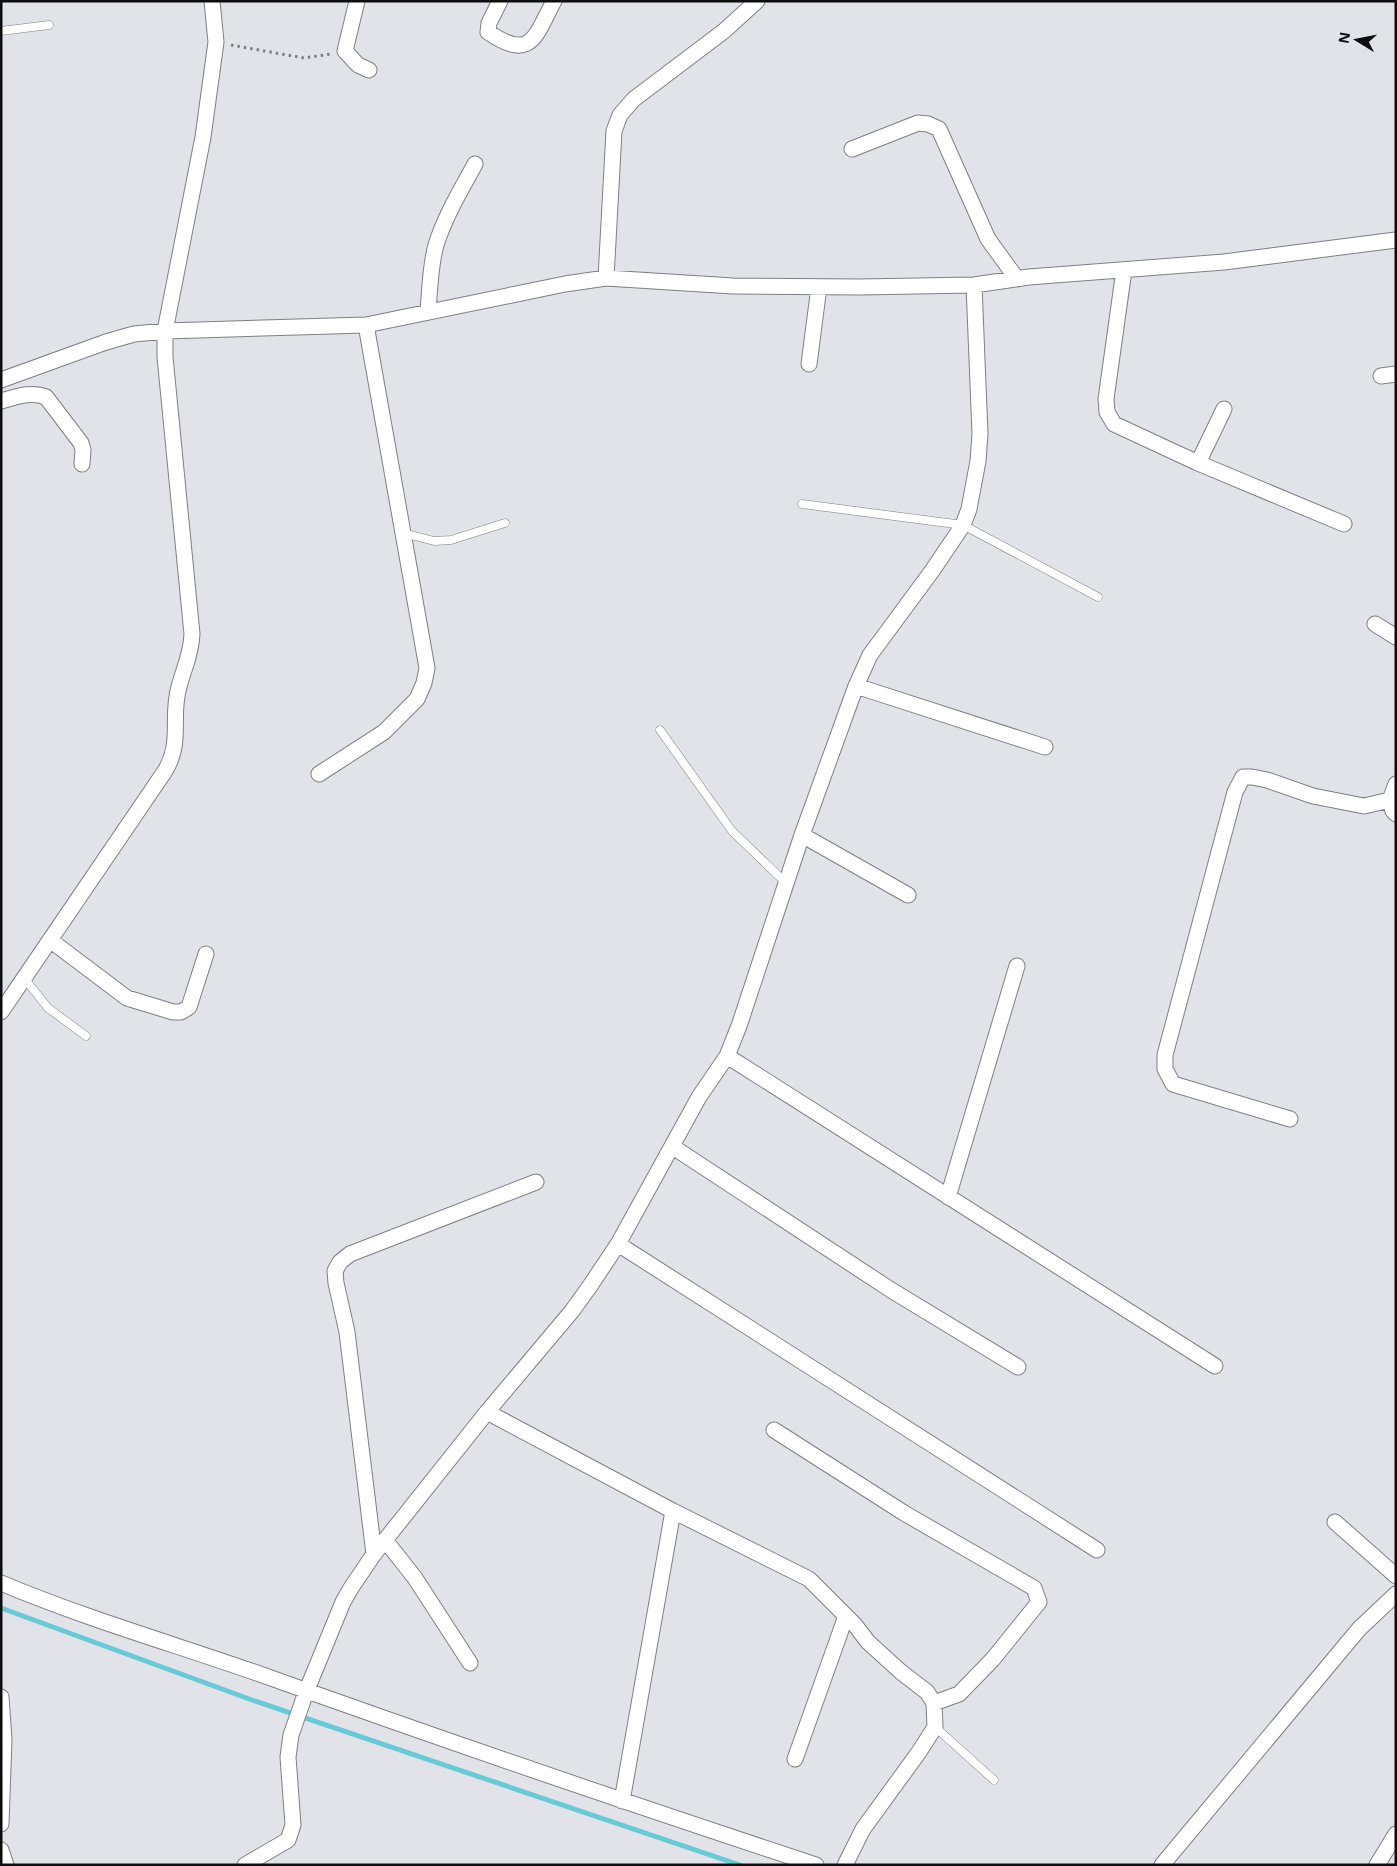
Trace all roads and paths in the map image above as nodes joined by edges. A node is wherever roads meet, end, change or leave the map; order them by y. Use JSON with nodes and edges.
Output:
{"nodes":[{"id":1,"x":212,"y":1,"type":"edge"},
{"id":2,"x":357,"y":1,"type":"edge"},
{"id":3,"x":500,"y":1,"type":"edge"},
{"id":4,"x":554,"y":1,"type":"edge"},
{"id":5,"x":757,"y":1,"type":"edge"},
{"id":6,"x":49,"y":25,"type":"dead end"},
{"id":7,"x":1,"y":31,"type":"edge"},
{"id":8,"x":216,"y":42,"type":"junction"},
{"id":9,"x":345,"y":51,"type":"junction"},
{"id":10,"x":369,"y":70,"type":"dead end"},
{"id":11,"x":852,"y":149,"type":"dead end"},
{"id":12,"x":475,"y":164,"type":"dead end"},
{"id":13,"x":1396,"y":240,"type":"edge"},
{"id":14,"x":1124,"y":270,"type":"junction"},
{"id":15,"x":606,"y":278,"type":"junction"},
{"id":16,"x":1017,"y":279,"type":"junction"},
{"id":17,"x":974,"y":285,"type":"junction"},
{"id":18,"x":819,"y":287,"type":"junction"},
{"id":19,"x":428,"y":311,"type":"junction"},
{"id":20,"x":366,"y":325,"type":"junction"},
{"id":21,"x":165,"y":331,"type":"junction"},
{"id":22,"x":809,"y":364,"type":"dead end"},
{"id":23,"x":1396,"y":374,"type":"edge"},
{"id":24,"x":1380,"y":376,"type":"dead end"},
{"id":25,"x":1,"y":380,"type":"edge"},
{"id":26,"x":1,"y":401,"type":"edge"},
{"id":27,"x":1224,"y":410,"type":"dead end"},
{"id":28,"x":1198,"y":463,"type":"junction"},
{"id":29,"x":82,"y":464,"type":"dead end"},
{"id":30,"x":802,"y":504,"type":"dead end"},
{"id":31,"x":505,"y":522,"type":"dead end"},
{"id":32,"x":1344,"y":524,"type":"dead end"},
{"id":33,"x":963,"y":525,"type":"junction"},
{"id":34,"x":403,"y":533,"type":"junction"},
{"id":35,"x":1098,"y":597,"type":"dead end"},
{"id":36,"x":1375,"y":624,"type":"dead end"},
{"id":37,"x":1396,"y":637,"type":"edge"},
{"id":38,"x":856,"y":686,"type":"junction"},
{"id":39,"x":660,"y":730,"type":"dead end"},
{"id":40,"x":1045,"y":747,"type":"dead end"},
{"id":41,"x":319,"y":774,"type":"dead end"},
{"id":42,"x":1396,"y":784,"type":"edge"},
{"id":43,"x":1393,"y":807,"type":"edge"},
{"id":44,"x":802,"y":835,"type":"junction"},
{"id":45,"x":786,"y":883,"type":"junction"},
{"id":46,"x":908,"y":895,"type":"dead end"},
{"id":47,"x":50,"y":940,"type":"junction"},
{"id":48,"x":206,"y":954,"type":"dead end"},
{"id":49,"x":1017,"y":966,"type":"dead end"},
{"id":50,"x":24,"y":978,"type":"junction"},
{"id":51,"x":1,"y":1012,"type":"edge"},
{"id":52,"x":86,"y":1036,"type":"dead end"},
{"id":53,"x":727,"y":1056,"type":"junction"},
{"id":54,"x":1290,"y":1119,"type":"dead end"},
{"id":55,"x":673,"y":1147,"type":"junction"},
{"id":56,"x":536,"y":1182,"type":"dead end"},
{"id":57,"x":948,"y":1196,"type":"junction"},
{"id":58,"x":618,"y":1244,"type":"junction"},
{"id":59,"x":1215,"y":1366,"type":"dead end"},
{"id":60,"x":1018,"y":1367,"type":"dead end"},
{"id":61,"x":487,"y":1412,"type":"junction"},
{"id":62,"x":774,"y":1430,"type":"dead end"},
{"id":63,"x":673,"y":1511,"type":"junction"},
{"id":64,"x":1335,"y":1522,"type":"dead end"},
{"id":65,"x":385,"y":1540,"type":"junction"},
{"id":66,"x":1097,"y":1550,"type":"dead end"},
{"id":67,"x":374,"y":1554,"type":"junction"},
{"id":68,"x":1396,"y":1576,"type":"edge"},
{"id":69,"x":1,"y":1583,"type":"edge"},
{"id":70,"x":1396,"y":1594,"type":"edge"},
{"id":71,"x":846,"y":1616,"type":"junction"},
{"id":72,"x":470,"y":1663,"type":"dead end"},
{"id":73,"x":305,"y":1696,"type":"junction"},
{"id":74,"x":1,"y":1697,"type":"edge"},
{"id":75,"x":934,"y":1703,"type":"junction"},
{"id":76,"x":935,"y":1727,"type":"junction"},
{"id":77,"x":795,"y":1759,"type":"dead end"},
{"id":78,"x":994,"y":1780,"type":"dead end"},
{"id":79,"x":622,"y":1801,"type":"junction"},
{"id":80,"x":1,"y":1824,"type":"edge"},
{"id":81,"x":1396,"y":1834,"type":"edge"},
{"id":82,"x":1,"y":1850,"type":"edge"},
{"id":83,"x":6,"y":1865,"type":"edge"},
{"id":84,"x":245,"y":1865,"type":"edge"},
{"id":85,"x":816,"y":1865,"type":"edge"},
{"id":86,"x":845,"y":1865,"type":"edge"},
{"id":87,"x":1162,"y":1865,"type":"edge"},
{"id":88,"x":1377,"y":1865,"type":"edge"}],
"edges":[{"from":1,"to":8,"type":"street"},
{"from":2,"to":9,"type":"street"},
{"from":3,"to":4,"type":"street"},
{"from":5,"to":15,"type":"street"},
{"from":6,"to":7,"type":"lane"},
{"from":8,"to":9,"type":"path"},
{"from":8,"to":21,"type":"street"},
{"from":9,"to":10,"type":"street"},
{"from":11,"to":16,"type":"street"},
{"from":12,"to":19,"type":"street"},
{"from":13,"to":14,"type":"street"},
{"from":14,"to":16,"type":"street"},
{"from":14,"to":28,"type":"street"},
{"from":15,"to":18,"type":"street"},
{"from":15,"to":19,"type":"street"},
{"from":16,"to":17,"type":"street"},
{"from":17,"to":18,"type":"street"},
{"from":17,"to":33,"type":"street"},
{"from":18,"to":22,"type":"street"},
{"from":19,"to":20,"type":"street"},
{"from":20,"to":21,"type":"street"},
{"from":20,"to":34,"type":"street"},
{"from":21,"to":25,"type":"street"},
{"from":21,"to":47,"type":"street"},
{"from":23,"to":24,"type":"street"},
{"from":26,"to":29,"type":"street"},
{"from":27,"to":28,"type":"street"},
{"from":28,"to":32,"type":"street"},
{"from":30,"to":33,"type":"lane"},
{"from":31,"to":34,"type":"lane"},
{"from":33,"to":35,"type":"lane"},
{"from":33,"to":38,"type":"street"},
{"from":34,"to":41,"type":"street"},
{"from":36,"to":37,"type":"street"},
{"from":38,"to":40,"type":"street"},
{"from":38,"to":44,"type":"street"},
{"from":39,"to":45,"type":"lane"},
{"from":42,"to":43,"type":"street"},
{"from":43,"to":54,"type":"street"},
{"from":44,"to":45,"type":"street"},
{"from":44,"to":46,"type":"street"},
{"from":45,"to":53,"type":"street"},
{"from":47,"to":48,"type":"street"},
{"from":47,"to":50,"type":"street"},
{"from":49,"to":57,"type":"street"},
{"from":50,"to":51,"type":"street"},
{"from":50,"to":52,"type":"lane"},
{"from":53,"to":55,"type":"street"},
{"from":53,"to":57,"type":"street"},
{"from":55,"to":58,"type":"street"},
{"from":55,"to":60,"type":"street"},
{"from":56,"to":67,"type":"street"},
{"from":57,"to":59,"type":"street"},
{"from":58,"to":61,"type":"street"},
{"from":58,"to":66,"type":"street"},
{"from":61,"to":63,"type":"street"},
{"from":61,"to":65,"type":"street"},
{"from":62,"to":75,"type":"street"},
{"from":63,"to":71,"type":"street"},
{"from":63,"to":79,"type":"street"},
{"from":64,"to":68,"type":"street"},
{"from":65,"to":67,"type":"street"},
{"from":65,"to":72,"type":"street"},
{"from":67,"to":73,"type":"street"},
{"from":69,"to":73,"type":"street"},
{"from":70,"to":87,"type":"street"},
{"from":71,"to":75,"type":"street"},
{"from":71,"to":77,"type":"street"},
{"from":73,"to":79,"type":"street"},
{"from":73,"to":84,"type":"street"},
{"from":74,"to":80,"type":"street"},
{"from":75,"to":76,"type":"street"},
{"from":76,"to":78,"type":"lane"},
{"from":76,"to":86,"type":"street"},
{"from":79,"to":85,"type":"street"},
{"from":81,"to":88,"type":"street"},
{"from":82,"to":83,"type":"street"}]}
